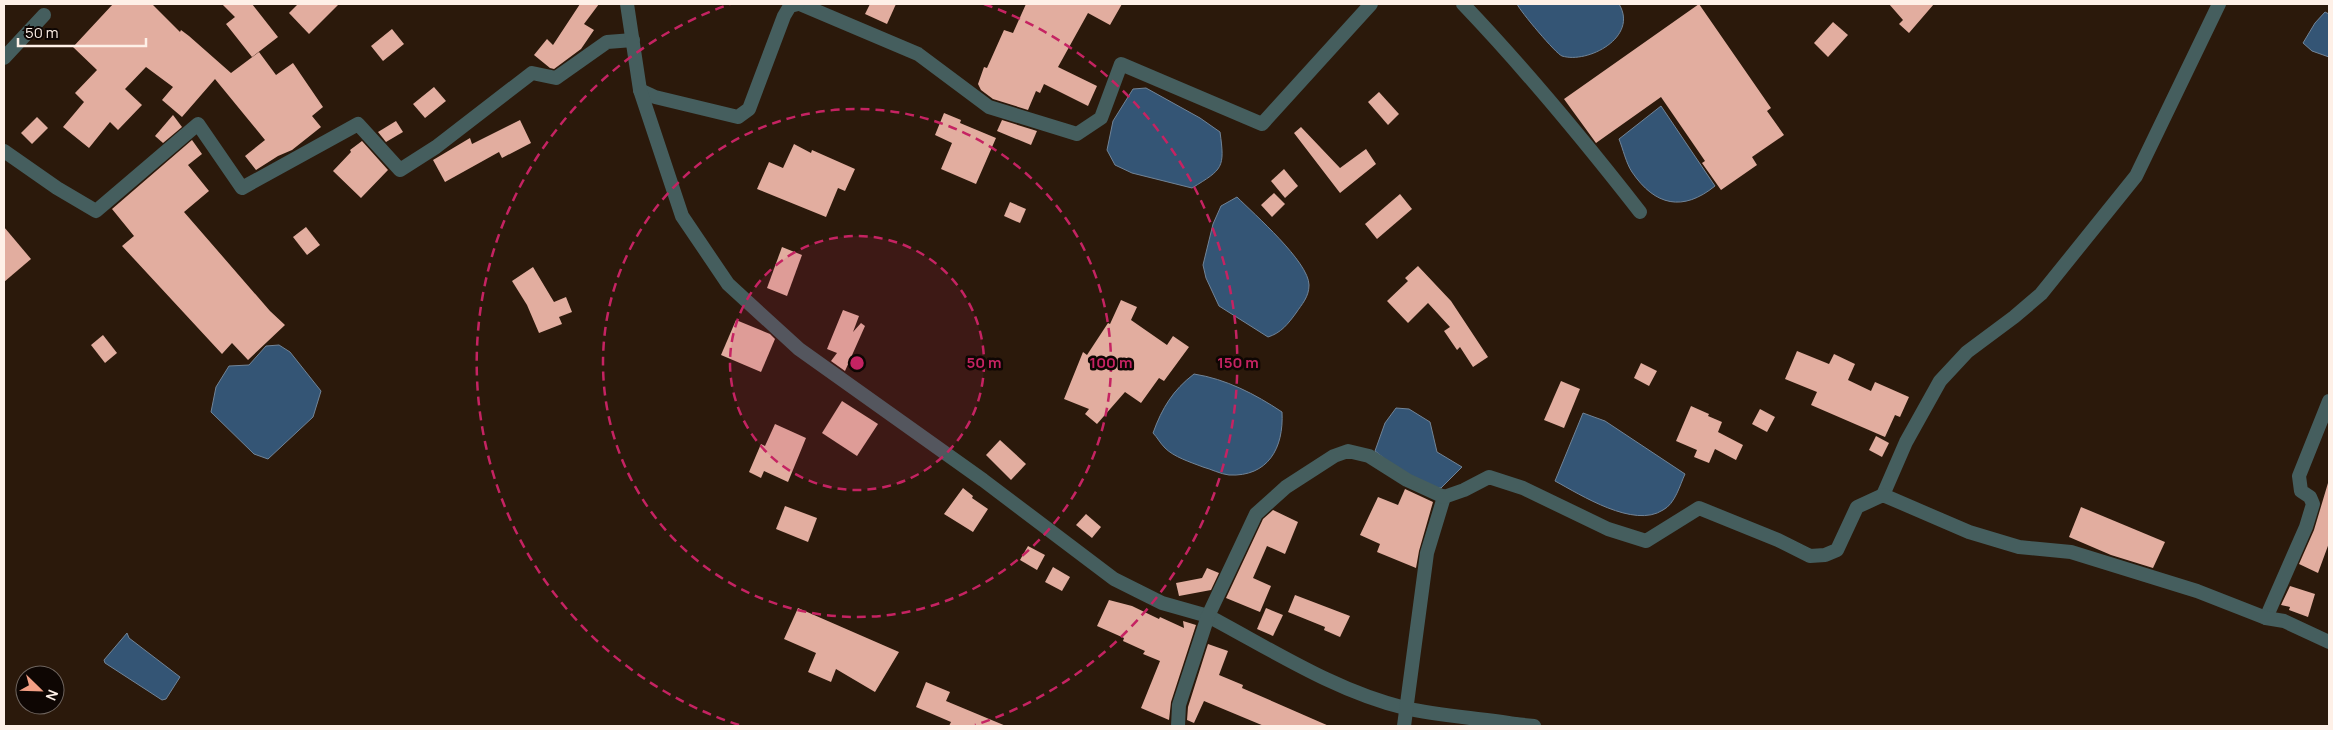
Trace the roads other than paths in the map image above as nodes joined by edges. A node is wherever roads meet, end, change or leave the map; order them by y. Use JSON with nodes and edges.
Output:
{"nodes":[{"id":1,"x":627,"y":4,"type":"edge"},
{"id":2,"x":799,"y":4,"type":"edge"},
{"id":3,"x":1371,"y":4,"type":"edge"},
{"id":4,"x":1463,"y":4,"type":"edge"},
{"id":5,"x":2219,"y":4,"type":"edge"},
{"id":6,"x":44,"y":15,"type":"dead end"},
{"id":7,"x":633,"y":40,"type":"junction"},
{"id":8,"x":4,"y":58,"type":"edge"},
{"id":9,"x":640,"y":90,"type":"junction"},
{"id":10,"x":4,"y":151,"type":"edge"},
{"id":11,"x":1640,"y":212,"type":"dead end"},
{"id":12,"x":2329,"y":401,"type":"edge"},
{"id":13,"x":1883,"y":495,"type":"junction"},
{"id":14,"x":1444,"y":497,"type":"junction"},
{"id":15,"x":1208,"y":616,"type":"junction"},
{"id":16,"x":2266,"y":618,"type":"junction"},
{"id":17,"x":2329,"y":642,"type":"edge"},
{"id":18,"x":1406,"y":708,"type":"junction"},
{"id":19,"x":1515,"y":725,"type":"edge"},
{"id":20,"x":1178,"y":726,"type":"edge"},
{"id":21,"x":1404,"y":726,"type":"edge"},
{"id":22,"x":1534,"y":726,"type":"edge"}],
"edges":[{"from":1,"to":7,"type":"street"},
{"from":2,"to":3,"type":"street"},
{"from":2,"to":9,"type":"street"},
{"from":4,"to":11,"type":"street"},
{"from":5,"to":13,"type":"street"},
{"from":6,"to":8,"type":"street"},
{"from":7,"to":9,"type":"street"},
{"from":7,"to":10,"type":"street"},
{"from":9,"to":15,"type":"street"},
{"from":12,"to":16,"type":"street"},
{"from":13,"to":14,"type":"street"},
{"from":13,"to":16,"type":"street"},
{"from":14,"to":15,"type":"street"},
{"from":14,"to":18,"type":"street"},
{"from":15,"to":18,"type":"street"},
{"from":15,"to":20,"type":"street"},
{"from":16,"to":17,"type":"street"},
{"from":18,"to":19,"type":"street"},
{"from":18,"to":21,"type":"street"},
{"from":19,"to":22,"type":"street"}]}
